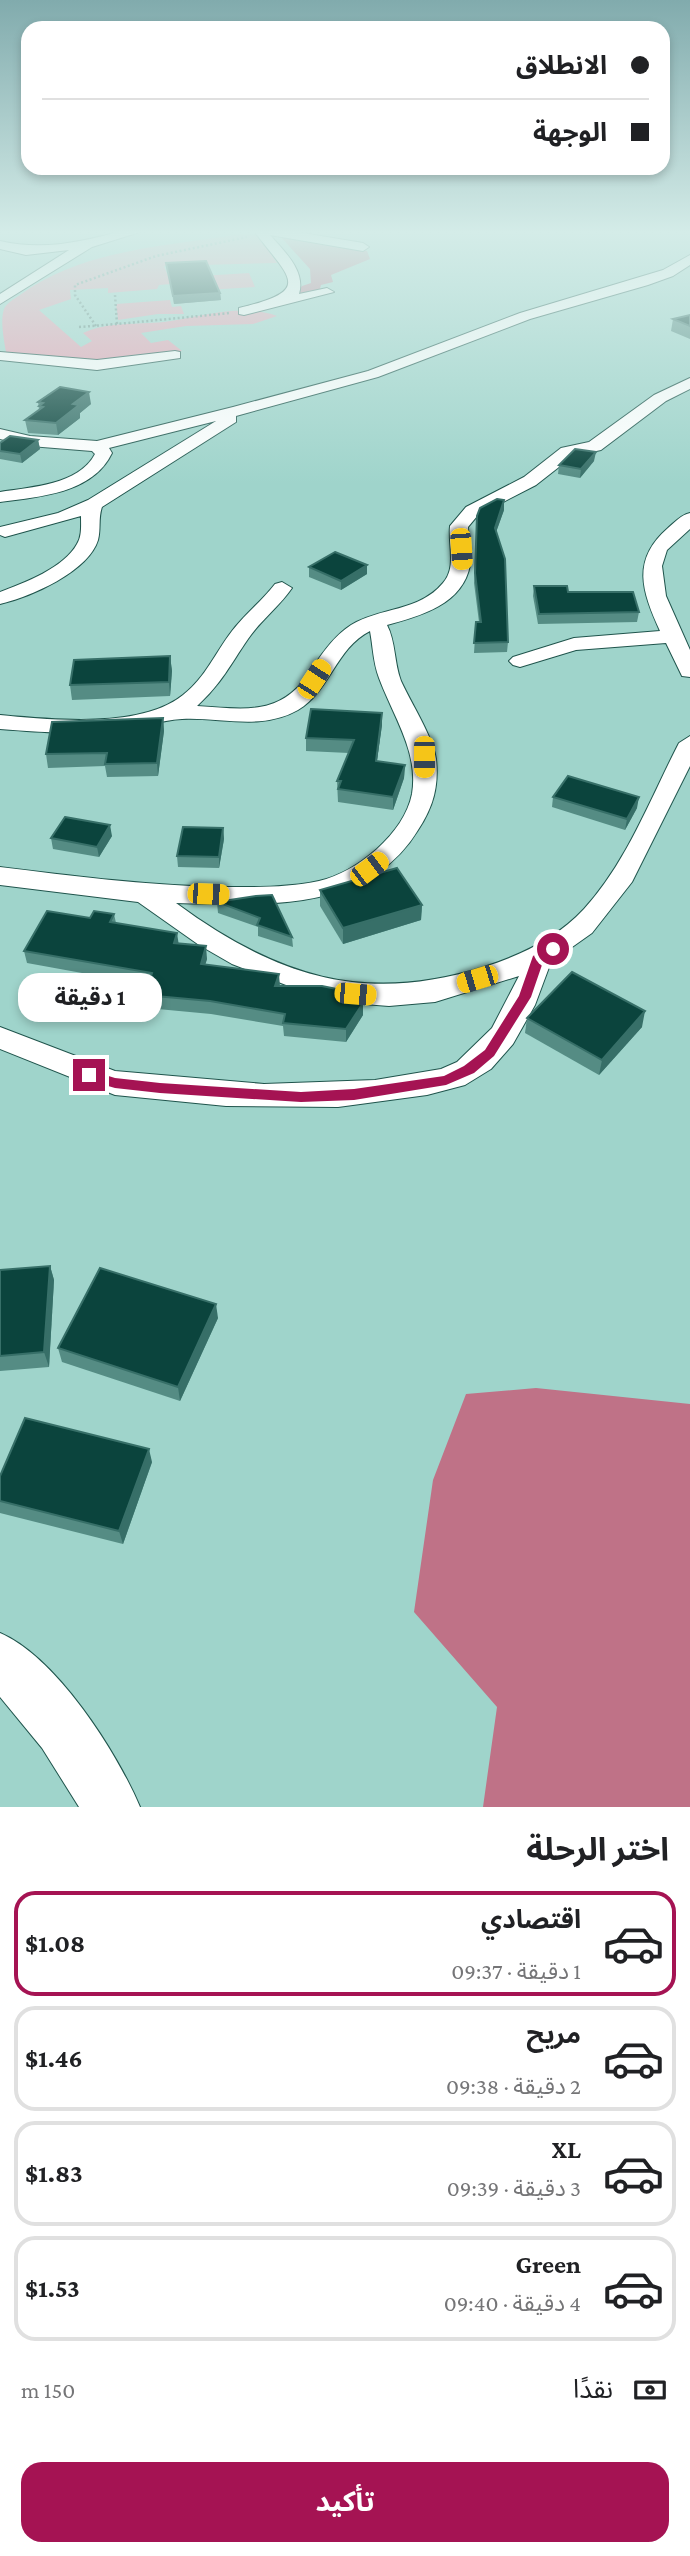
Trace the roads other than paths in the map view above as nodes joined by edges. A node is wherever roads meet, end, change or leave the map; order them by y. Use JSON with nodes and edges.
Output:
{"nodes":[{"id":1,"x":527,"y":315,"type":"edge"},
{"id":2,"x":175,"y":355,"type":"dead end"},
{"id":3,"x":0,"y":356,"type":"edge"},
{"id":4,"x":690,"y":383,"type":"edge"},
{"id":5,"x":239,"y":410,"type":"junction"},
{"id":6,"x":0,"y":434,"type":"edge"},
{"id":7,"x":96,"y":446,"type":"junction"},
{"id":8,"x":0,"y":497,"type":"edge"},
{"id":9,"x":94,"y":504,"type":"junction"},
{"id":10,"x":690,"y":518,"type":"edge"},
{"id":11,"x":5,"y":531,"type":"dead end"},
{"id":12,"x":282,"y":588,"type":"dead end"},
{"id":13,"x":0,"y":598,"type":"edge"},
{"id":14,"x":375,"y":621,"type":"junction"},
{"id":15,"x":673,"y":636,"type":"junction"},
{"id":16,"x":520,"y":661,"type":"dead end"},
{"id":17,"x":690,"y":671,"type":"edge"},
{"id":18,"x":170,"y":712,"type":"junction"},
{"id":19,"x":0,"y":722,"type":"edge"},
{"id":20,"x":687,"y":755,"type":"edge"},
{"id":21,"x":0,"y":876,"type":"edge"},
{"id":22,"x":145,"y":894,"type":"junction"},
{"id":23,"x":538,"y":959,"type":"junction"},
{"id":24,"x":0,"y":1038,"type":"edge"},
{"id":25,"x":0,"y":1660,"type":"edge"},
{"id":26,"x":111,"y":1807,"type":"edge"}],
"edges":[{"from":1,"to":5,"type":"street"},
{"from":2,"to":3,"type":"street"},
{"from":4,"to":14,"type":"street"},
{"from":5,"to":7,"type":"street"},
{"from":5,"to":9,"type":"street"},
{"from":6,"to":7,"type":"street"},
{"from":7,"to":8,"type":"street"},
{"from":9,"to":11,"type":"street"},
{"from":9,"to":13,"type":"street"},
{"from":10,"to":15,"type":"street"},
{"from":12,"to":18,"type":"street"},
{"from":14,"to":18,"type":"street"},
{"from":14,"to":22,"type":"street"},
{"from":15,"to":16,"type":"street"},
{"from":15,"to":17,"type":"street"},
{"from":18,"to":19,"type":"street"},
{"from":20,"to":23,"type":"street"},
{"from":21,"to":22,"type":"street"},
{"from":22,"to":23,"type":"street"},
{"from":23,"to":24,"type":"street"},
{"from":25,"to":26,"type":"main road"}]}
